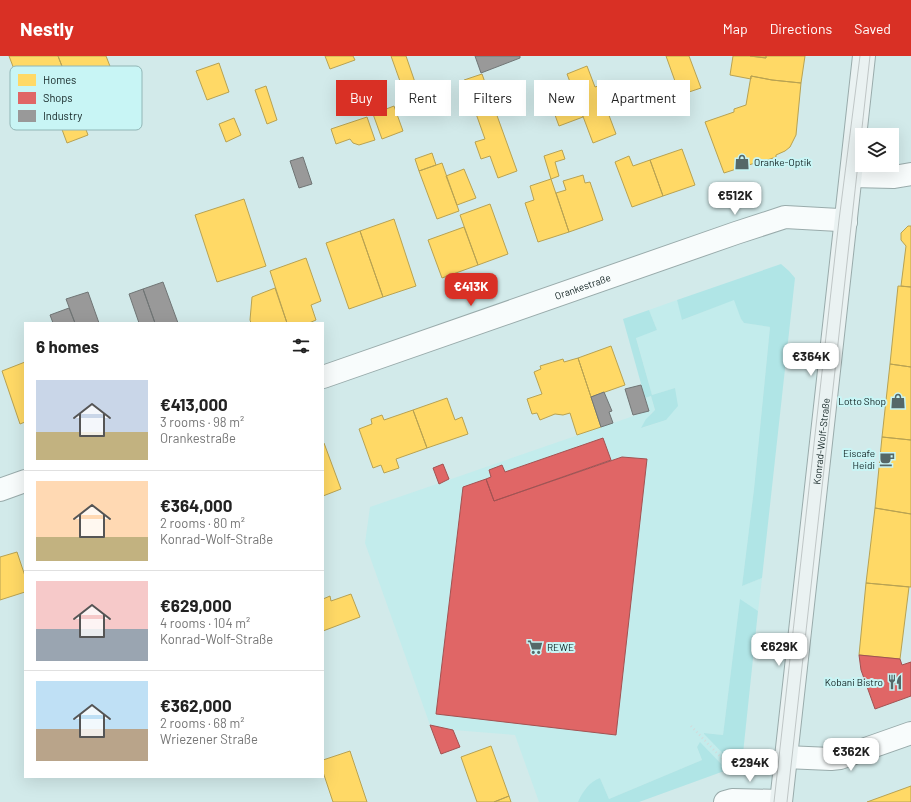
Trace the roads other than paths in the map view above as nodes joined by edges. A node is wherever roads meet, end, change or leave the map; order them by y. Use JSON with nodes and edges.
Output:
{"nodes":[{"id":1,"x":864,"y":56,"type":"edge"},
{"id":2,"x":911,"y":174,"type":"edge"},
{"id":3,"x":851,"y":176,"type":"junction"},
{"id":4,"x":846,"y":222,"type":"junction"},
{"id":5,"x":324,"y":377,"type":"edge"},
{"id":6,"x":24,"y":481,"type":"edge"},
{"id":7,"x":0,"y":490,"type":"edge"},
{"id":8,"x":911,"y":733,"type":"edge"},
{"id":9,"x":785,"y":757,"type":"junction"},
{"id":10,"x":725,"y":802,"type":"edge"},
{"id":11,"x":781,"y":802,"type":"edge"}],
"edges":[{"from":1,"to":3,"type":"main road","name":"Konrad-Wolf-Straße"},
{"from":2,"to":3,"type":"street"},
{"from":3,"to":4,"type":"main road","name":"Konrad-Wolf-Straße"},
{"from":4,"to":5,"type":"street","name":"Orankestraße"},
{"from":4,"to":9,"type":"main road","name":"Konrad-Wolf-Straße"},
{"from":6,"to":7,"type":"street"},
{"from":8,"to":9,"type":"street"},
{"from":9,"to":11,"type":"main road","name":"Konrad-Wolf-Straße"},
{"from":10,"to":11,"type":"street"}]}
